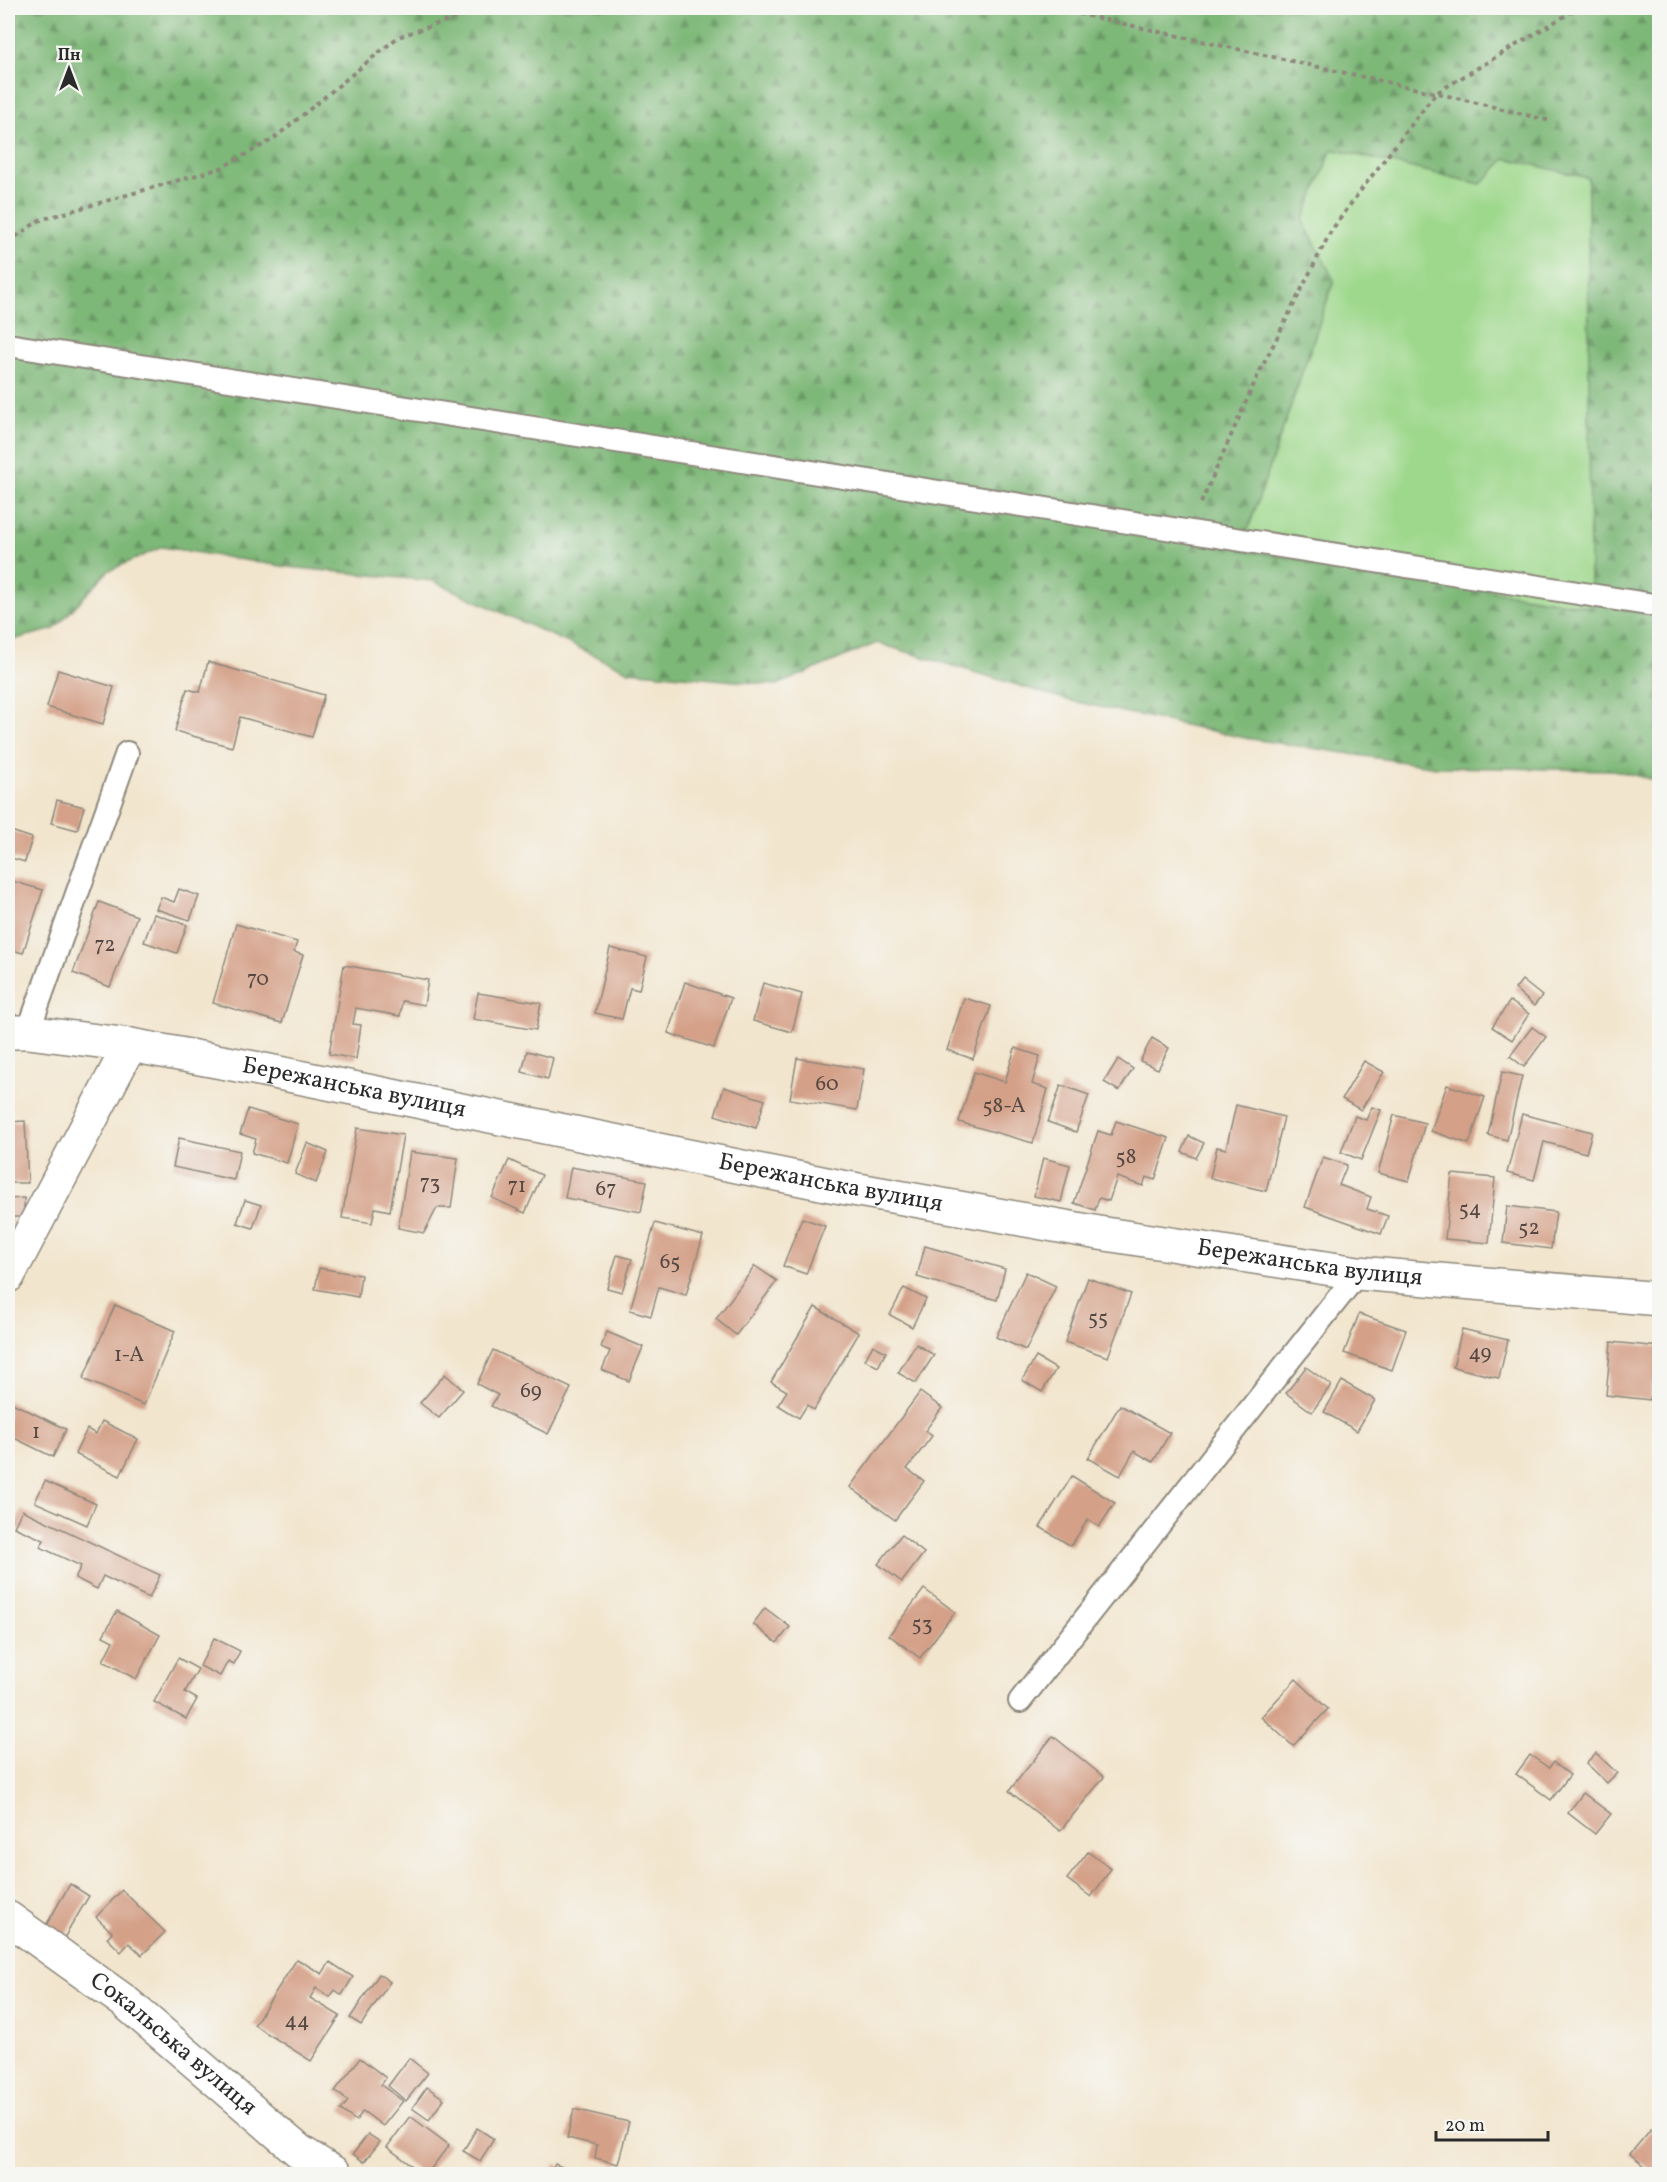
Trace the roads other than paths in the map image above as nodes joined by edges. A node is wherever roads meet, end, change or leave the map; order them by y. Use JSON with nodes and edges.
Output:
{"nodes":[{"id":1,"x":8,"y":345,"type":"edge"},
{"id":2,"x":1659,"y":606,"type":"edge"},
{"id":3,"x":127,"y":753,"type":"dead end"},
{"id":4,"x":18,"y":1032,"type":"edge"},
{"id":5,"x":130,"y":1045,"type":"junction"},
{"id":6,"x":1358,"y":1273,"type":"junction"},
{"id":7,"x":8,"y":1276,"type":"edge"},
{"id":8,"x":1659,"y":1299,"type":"edge"},
{"id":9,"x":1020,"y":1701,"type":"dead end"},
{"id":10,"x":8,"y":1918,"type":"edge"},
{"id":11,"x":335,"y":2175,"type":"edge"}],
"edges":[{"from":1,"to":2,"type":"lane"},
{"from":3,"to":4,"type":"lane"},
{"from":4,"to":5,"type":"street","name":"Бережанська вулиця"},
{"from":5,"to":6,"type":"street","name":"Бережанська вулиця"},
{"from":5,"to":7,"type":"street"},
{"from":6,"to":8,"type":"street","name":"Бережанська вулиця"},
{"from":6,"to":9,"type":"lane"},
{"from":10,"to":11,"type":"street","name":"Сокальська вулиця"}]}
